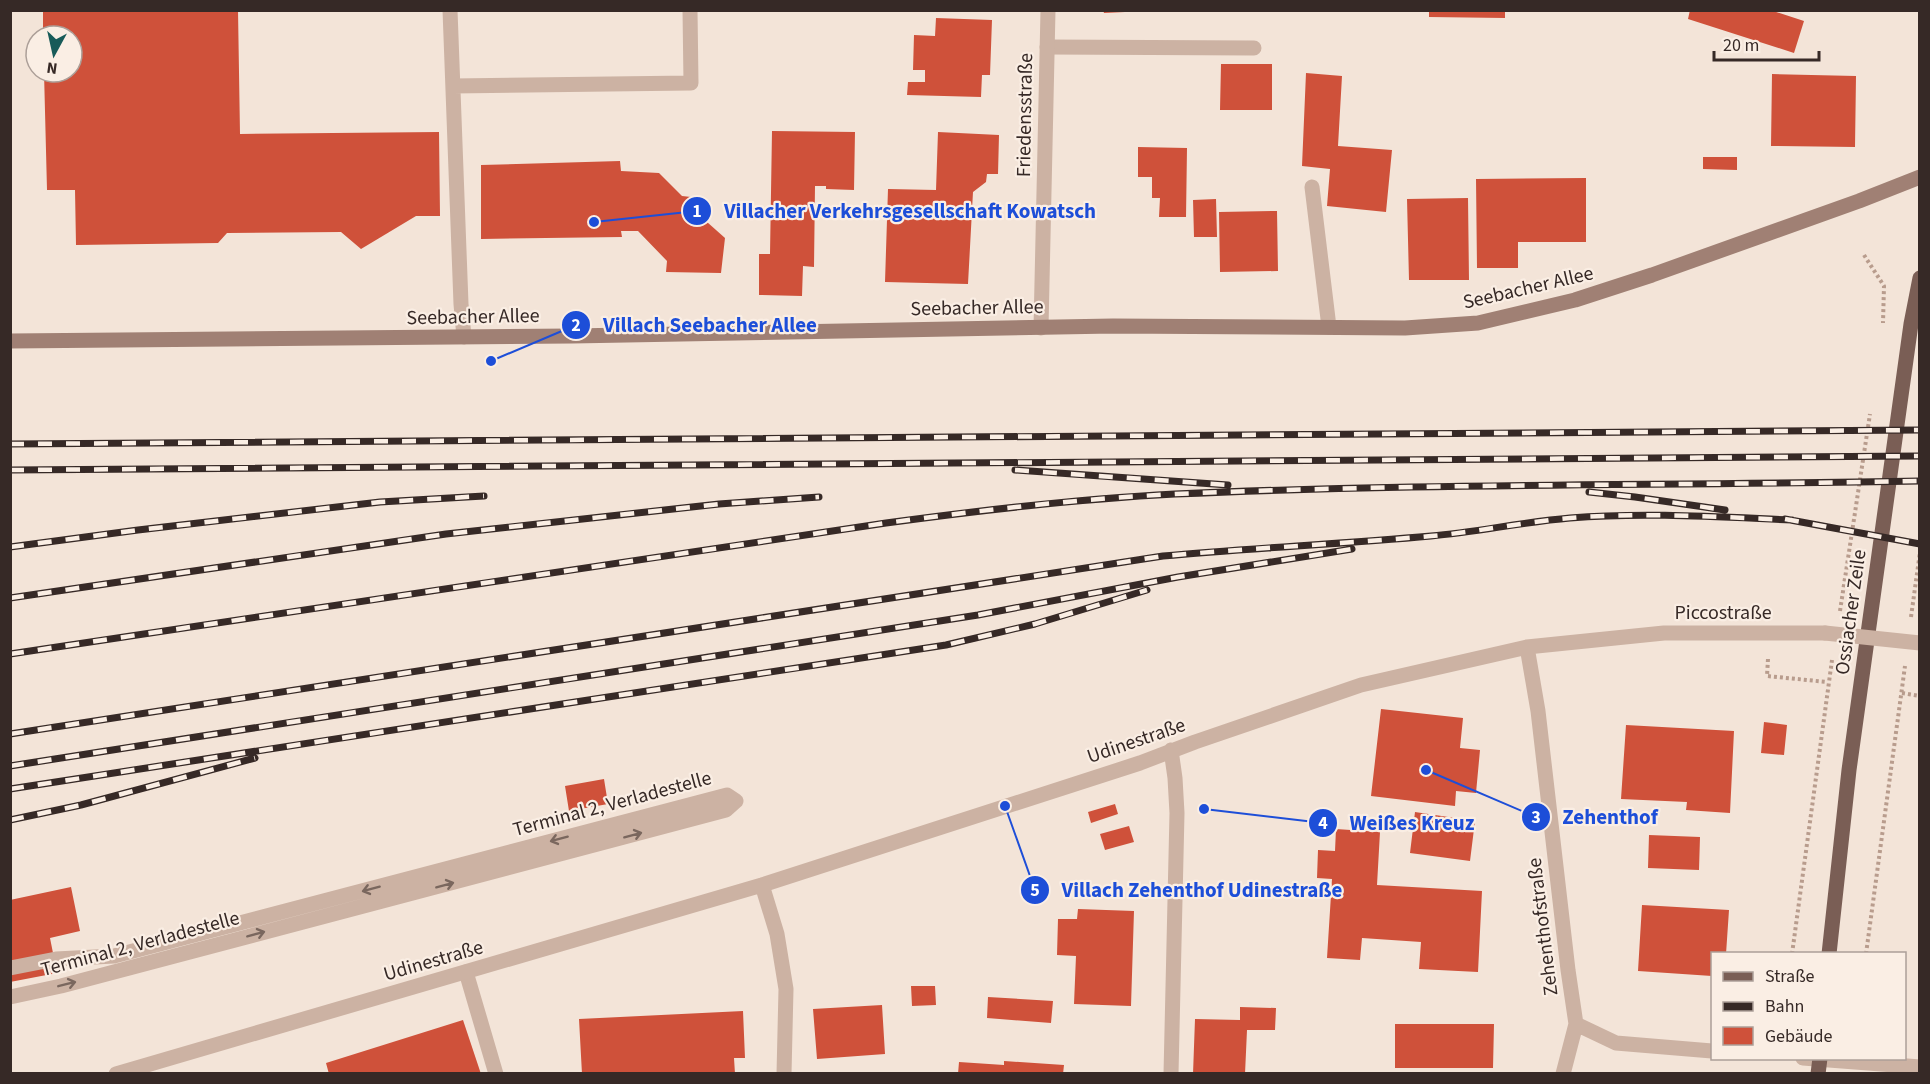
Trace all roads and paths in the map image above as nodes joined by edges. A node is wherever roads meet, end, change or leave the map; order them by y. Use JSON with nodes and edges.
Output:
{"nodes":[{"id":1,"x":450,"y":10,"type":"edge"},
{"id":2,"x":690,"y":10,"type":"edge"},
{"id":3,"x":1047,"y":10,"type":"edge"},
{"id":4,"x":1047,"y":47,"type":"junction"},
{"id":5,"x":1254,"y":48,"type":"dead end"},
{"id":6,"x":453,"y":86,"type":"junction"},
{"id":7,"x":1920,"y":177,"type":"edge"},
{"id":8,"x":1312,"y":187,"type":"dead end"},
{"id":9,"x":1864,"y":255,"type":"dead end"},
{"id":10,"x":1920,"y":278,"type":"edge"},
{"id":11,"x":1329,"y":327,"type":"junction"},
{"id":12,"x":1041,"y":328,"type":"junction"},
{"id":13,"x":1882,"y":332,"type":"dead end"},
{"id":14,"x":464,"y":337,"type":"junction"},
{"id":15,"x":10,"y":342,"type":"edge"},
{"id":16,"x":1871,"y":409,"type":"dead end"},
{"id":17,"x":1920,"y":552,"type":"edge"},
{"id":18,"x":1839,"y":617,"type":"dead end"},
{"id":19,"x":1911,"y":618,"type":"dead end"},
{"id":20,"x":1920,"y":643,"type":"edge"},
{"id":21,"x":1527,"y":647,"type":"junction"},
{"id":22,"x":1834,"y":649,"type":"dead end"},
{"id":23,"x":1769,"y":655,"type":"dead end"},
{"id":24,"x":1906,"y":661,"type":"dead end"},
{"id":25,"x":1827,"y":682,"type":"junction"},
{"id":26,"x":1902,"y":693,"type":"junction"},
{"id":27,"x":1920,"y":696,"type":"edge"},
{"id":28,"x":1172,"y":750,"type":"junction"},
{"id":29,"x":762,"y":885,"type":"junction"},
{"id":30,"x":1792,"y":952,"type":"edge"},
{"id":31,"x":1829,"y":952,"type":"edge"},
{"id":32,"x":1866,"y":952,"type":"edge"},
{"id":33,"x":10,"y":968,"type":"edge"},
{"id":34,"x":466,"y":972,"type":"junction"},
{"id":35,"x":10,"y":997,"type":"edge"},
{"id":36,"x":1576,"y":1024,"type":"junction"},
{"id":37,"x":1711,"y":1051,"type":"edge"},
{"id":38,"x":1819,"y":1064,"type":"edge"},
{"id":39,"x":1920,"y":1067,"type":"edge"},
{"id":40,"x":116,"y":1074,"type":"edge"},
{"id":41,"x":496,"y":1074,"type":"edge"},
{"id":42,"x":784,"y":1074,"type":"edge"},
{"id":43,"x":1171,"y":1074,"type":"edge"},
{"id":44,"x":1563,"y":1074,"type":"edge"}],
"edges":[{"from":1,"to":6,"type":"street"},
{"from":2,"to":6,"type":"street"},
{"from":3,"to":4,"type":"street","name":"Friedensstraße"},
{"from":4,"to":5,"type":"street"},
{"from":4,"to":12,"type":"street","name":"Friedensstraße"},
{"from":6,"to":14,"type":"street"},
{"from":7,"to":11,"type":"street","name":"Seebacher Allee"},
{"from":8,"to":11,"type":"street"},
{"from":9,"to":13,"type":"path"},
{"from":10,"to":31,"type":"main road","name":"Ossiacher Zeile"},
{"from":11,"to":12,"type":"street","name":"Seebacher Allee"},
{"from":12,"to":14,"type":"street","name":"Seebacher Allee"},
{"from":14,"to":15,"type":"street","name":"Seebacher Allee"},
{"from":16,"to":18,"type":"path"},
{"from":17,"to":19,"type":"path"},
{"from":20,"to":21,"type":"street","name":"Piccostraße","bridge":true},
{"from":21,"to":28,"type":"street","name":"Udinestraße"},
{"from":21,"to":36,"type":"street","name":"Zehenthofstraße"},
{"from":22,"to":25,"type":"path"},
{"from":23,"to":25,"type":"path"},
{"from":24,"to":26,"type":"path"},
{"from":25,"to":30,"type":"path"},
{"from":26,"to":27,"type":"path"},
{"from":26,"to":32,"type":"path"},
{"from":28,"to":29,"type":"street","name":"Udinestraße"},
{"from":28,"to":43,"type":"street"},
{"from":29,"to":34,"type":"street","name":"Udinestraße"},
{"from":29,"to":42,"type":"street"},
{"from":35,"to":33,"type":"street","name":"Terminal 2, Verladestelle","one_way":true},
{"from":34,"to":40,"type":"street","name":"Udinestraße"},
{"from":34,"to":41,"type":"street"},
{"from":36,"to":37,"type":"street"},
{"from":36,"to":44,"type":"street","name":"Zehenthofstraße"},
{"from":38,"to":39,"type":"street"}]}
